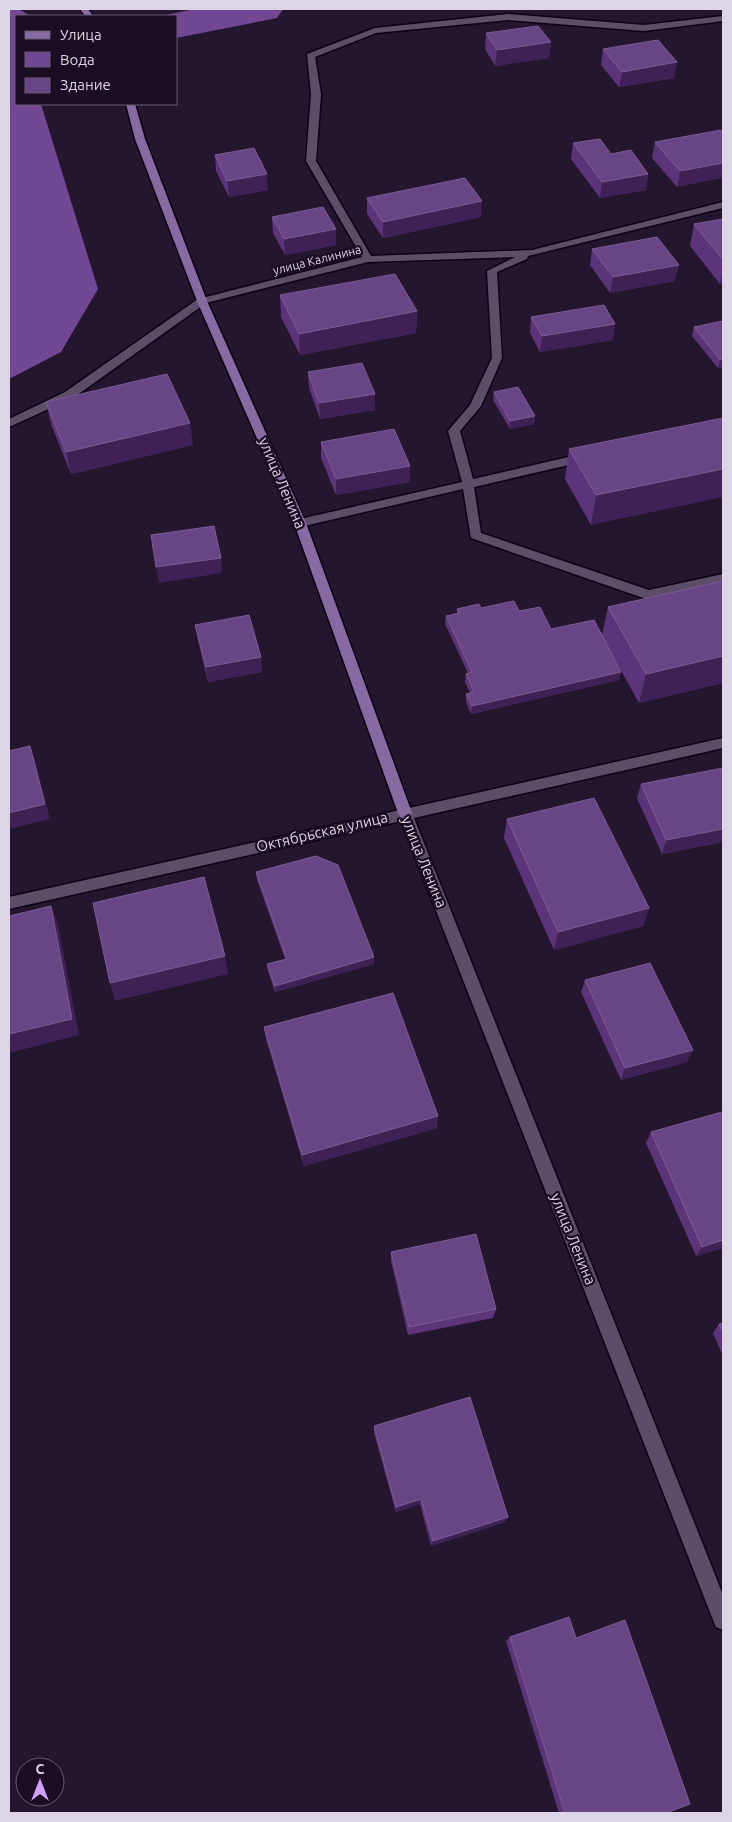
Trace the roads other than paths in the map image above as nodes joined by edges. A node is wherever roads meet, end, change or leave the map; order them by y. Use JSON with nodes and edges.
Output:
{"nodes":[{"id":1,"x":723,"y":19,"type":"edge"},
{"id":2,"x":130,"y":105,"type":"edge"},
{"id":3,"x":723,"y":204,"type":"edge"},
{"id":4,"x":532,"y":254,"type":"junction"},
{"id":5,"x":368,"y":260,"type":"junction"},
{"id":6,"x":202,"y":301,"type":"junction"},
{"id":7,"x":9,"y":423,"type":"edge"},
{"id":8,"x":600,"y":454,"type":"edge"},
{"id":9,"x":468,"y":482,"type":"junction"},
{"id":10,"x":300,"y":523,"type":"junction"},
{"id":11,"x":723,"y":578,"type":"edge"},
{"id":12,"x":723,"y":742,"type":"edge"},
{"id":13,"x":404,"y":813,"type":"junction"},
{"id":14,"x":9,"y":903,"type":"edge"},
{"id":15,"x":723,"y":1620,"type":"edge"}],
"edges":[{"from":1,"to":5,"type":"street"},
{"from":2,"to":6,"type":"main road","name":"улица Ленина"},
{"from":3,"to":4,"type":"street","name":"улица Калинина"},
{"from":4,"to":5,"type":"street","name":"улица Калинина"},
{"from":4,"to":9,"type":"street"},
{"from":5,"to":6,"type":"street","name":"улица Калинина"},
{"from":6,"to":7,"type":"street","name":"улица Калинина"},
{"from":6,"to":10,"type":"main road","name":"улица Ленина"},
{"from":8,"to":9,"type":"street"},
{"from":9,"to":10,"type":"street"},
{"from":9,"to":11,"type":"street"},
{"from":10,"to":13,"type":"main road","name":"улица Ленина"},
{"from":12,"to":13,"type":"street","name":"Октябрьская улица"},
{"from":13,"to":14,"type":"street","name":"Октябрьская улица"},
{"from":13,"to":15,"type":"street","name":"улица Ленина"}]}
